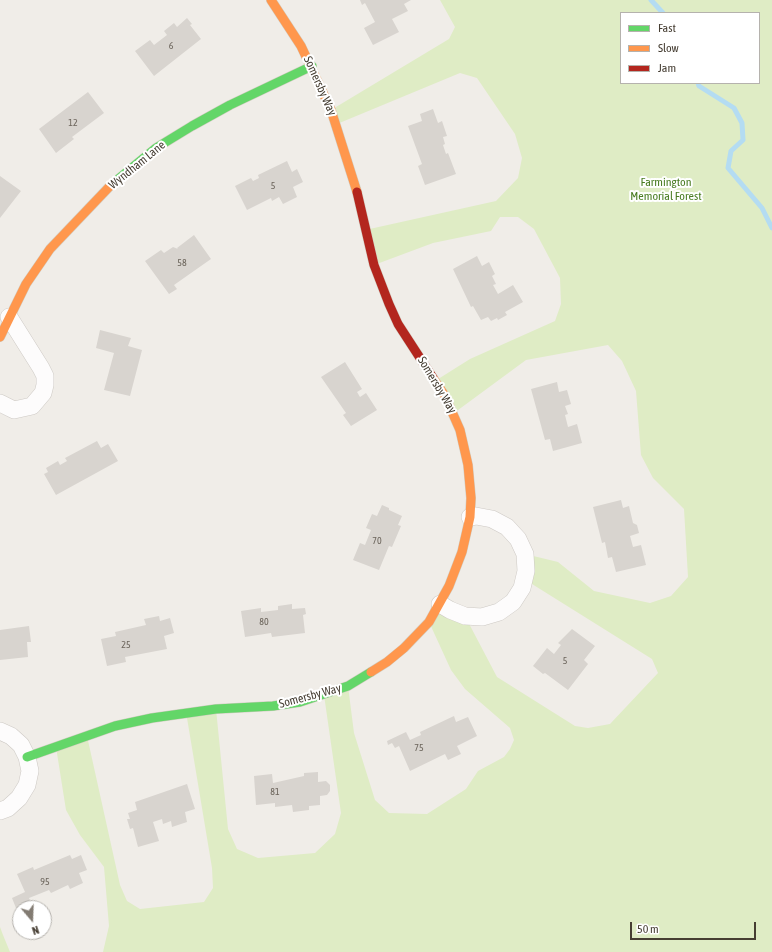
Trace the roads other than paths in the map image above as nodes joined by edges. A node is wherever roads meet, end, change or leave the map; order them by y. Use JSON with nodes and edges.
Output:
{"nodes":[{"id":1,"x":271,"y":0,"type":"edge"},
{"id":2,"x":312,"y":66,"type":"junction"},
{"id":3,"x":9,"y":317,"type":"junction"},
{"id":4,"x":0,"y":337,"type":"edge"},
{"id":5,"x":0,"y":403,"type":"edge"},
{"id":6,"x":470,"y":517,"type":"junction"},
{"id":7,"x":440,"y":604,"type":"junction"},
{"id":8,"x":0,"y":731,"type":"edge"},
{"id":9,"x":27,"y":757,"type":"junction"},
{"id":10,"x":0,"y":811,"type":"edge"}],
"edges":[{"from":1,"to":2,"type":"street","name":"Somersby Way"},
{"from":2,"to":3,"type":"street","name":"Wyndham Lane"},
{"from":2,"to":6,"type":"street","name":"Somersby Way"},
{"from":3,"to":4,"type":"street","name":"Wyndham Lane"},
{"from":3,"to":5,"type":"street"},
{"from":6,"to":7,"type":"street","name":"Somersby Way"},
{"from":6,"to":7,"type":"street"},
{"from":7,"to":9,"type":"street","name":"Somersby Way"},
{"from":8,"to":9,"type":"street"},
{"from":9,"to":10,"type":"street"}]}
